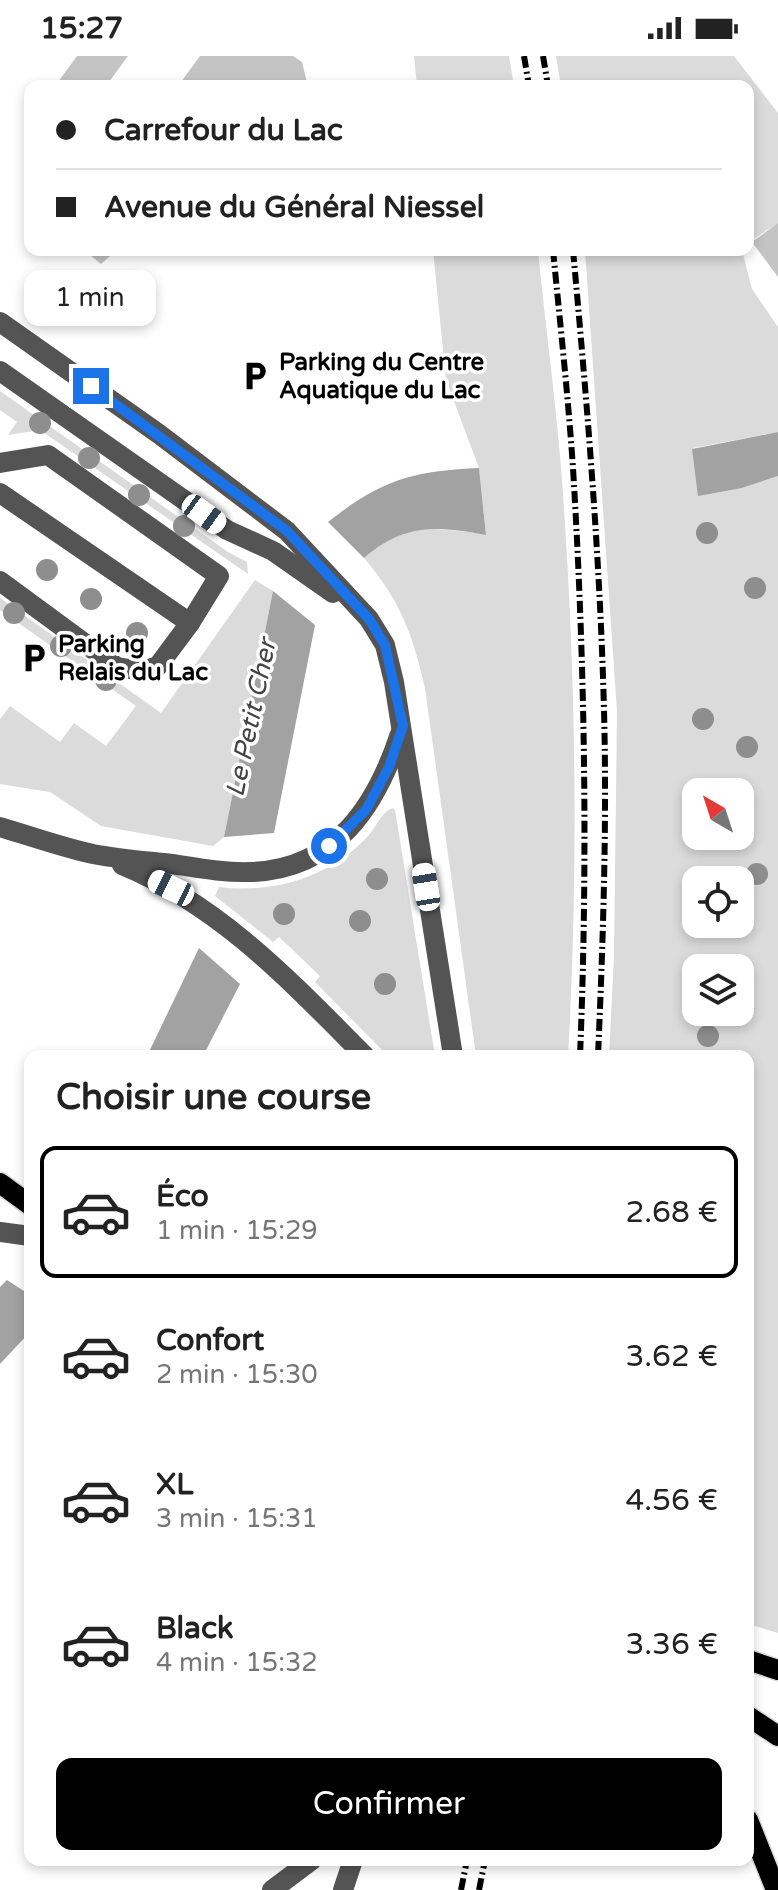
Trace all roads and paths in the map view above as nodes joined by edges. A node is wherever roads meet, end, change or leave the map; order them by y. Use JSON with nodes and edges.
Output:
{"nodes":[{"id":1,"x":0,"y":322,"type":"edge"},
{"id":2,"x":0,"y":371,"type":"edge"},
{"id":3,"x":0,"y":463,"type":"edge"},
{"id":4,"x":0,"y":493,"type":"edge"},
{"id":5,"x":0,"y":581,"type":"edge"},
{"id":6,"x":369,"y":619,"type":"junction"},
{"id":7,"x":190,"y":623,"type":"junction"},
{"id":8,"x":403,"y":726,"type":"junction"},
{"id":9,"x":0,"y":827,"type":"edge"},
{"id":10,"x":0,"y":840,"type":"edge"},
{"id":11,"x":44,"y":842,"type":"junction"},
{"id":12,"x":96,"y":855,"type":"junction"},
{"id":13,"x":359,"y":1050,"type":"edge"},
{"id":14,"x":452,"y":1050,"type":"edge"},
{"id":15,"x":0,"y":1183,"type":"edge"},
{"id":16,"x":24,"y":1201,"type":"edge"},
{"id":17,"x":0,"y":1232,"type":"edge"},
{"id":18,"x":24,"y":1235,"type":"edge"},
{"id":19,"x":754,"y":1662,"type":"edge"},
{"id":20,"x":778,"y":1670,"type":"edge"},
{"id":21,"x":754,"y":1720,"type":"edge"},
{"id":22,"x":778,"y":1736,"type":"edge"},
{"id":23,"x":754,"y":1835,"type":"edge"},
{"id":24,"x":304,"y":1866,"type":"edge"},
{"id":25,"x":351,"y":1866,"type":"edge"},
{"id":26,"x":272,"y":1890,"type":"edge"},
{"id":27,"x":343,"y":1890,"type":"edge"},
{"id":28,"x":776,"y":1890,"type":"edge"}],
"edges":[{"from":1,"to":6,"type":"street"},
{"from":2,"to":6,"type":"street"},
{"from":3,"to":7,"type":"street"},
{"from":4,"to":7,"type":"street"},
{"from":5,"to":7,"type":"street"},
{"from":6,"to":8,"type":"street"},
{"from":8,"to":12,"type":"street"},
{"from":8,"to":14,"type":"street"},
{"from":9,"to":11,"type":"street"},
{"from":10,"to":11,"type":"street"},
{"from":11,"to":12,"type":"street"},
{"from":12,"to":13,"type":"street"},
{"from":15,"to":16,"type":"main road"},
{"from":17,"to":18,"type":"street"},
{"from":19,"to":20,"type":"main road"},
{"from":21,"to":22,"type":"main road"},
{"from":23,"to":28,"type":"main road"},
{"from":24,"to":26,"type":"street"},
{"from":25,"to":27,"type":"street"}]}
